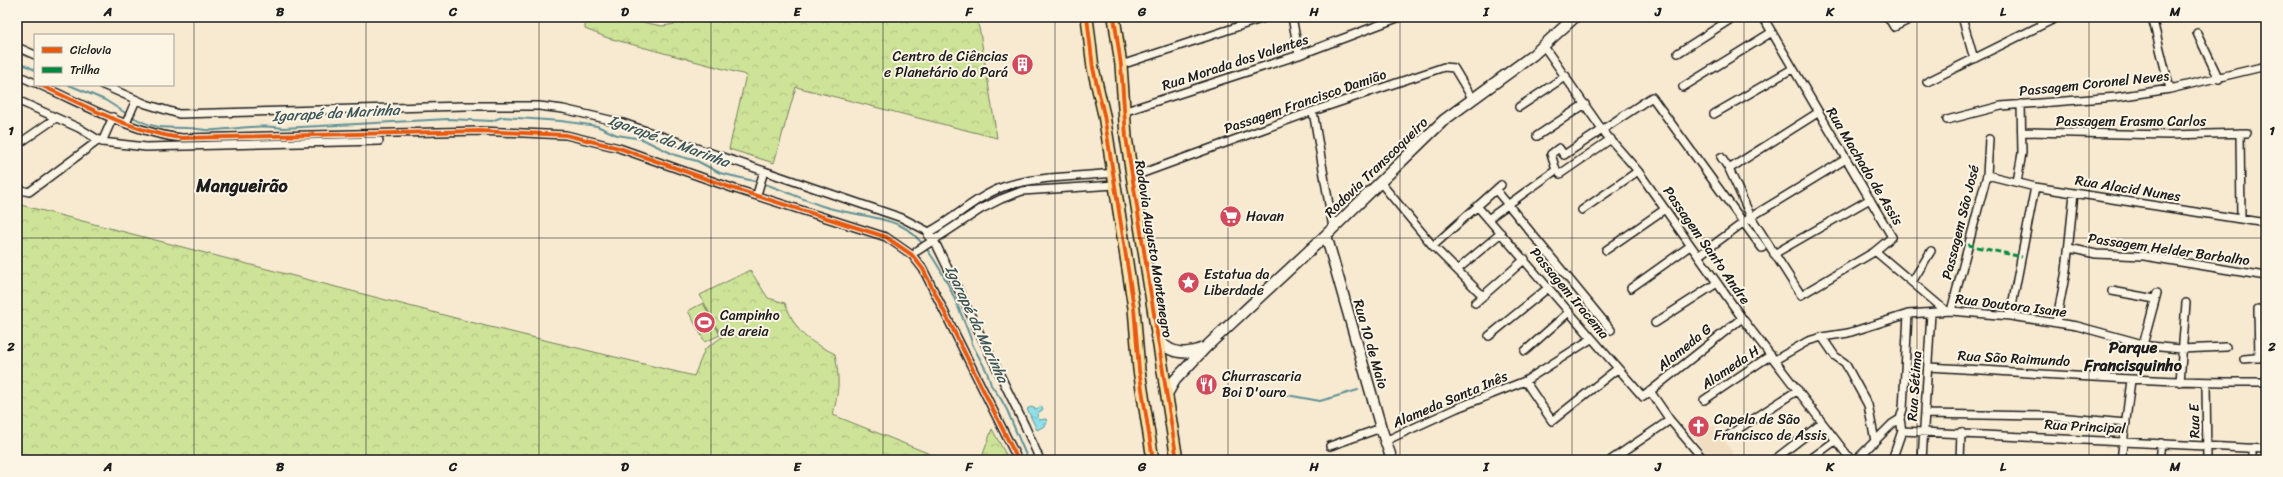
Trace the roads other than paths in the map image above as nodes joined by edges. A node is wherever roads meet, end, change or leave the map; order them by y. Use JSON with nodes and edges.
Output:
{"nodes":[{"id":1,"x":1087,"y":17,"type":"edge"},
{"id":2,"x":1109,"y":17,"type":"edge"},
{"id":3,"x":1114,"y":17,"type":"edge"},
{"id":4,"x":1267,"y":17,"type":"edge"},
{"id":5,"x":1292,"y":17,"type":"edge"},
{"id":6,"x":1400,"y":17,"type":"edge"},
{"id":7,"x":1575,"y":17,"type":"edge"},
{"id":8,"x":1734,"y":17,"type":"edge"},
{"id":9,"x":1763,"y":17,"type":"edge"},
{"id":10,"x":1888,"y":17,"type":"edge"},
{"id":11,"x":1915,"y":17,"type":"edge"},
{"id":12,"x":1962,"y":17,"type":"edge"},
{"id":13,"x":2056,"y":17,"type":"edge"},
{"id":14,"x":2152,"y":17,"type":"edge"},
{"id":15,"x":1772,"y":32,"type":"junction"},
{"id":16,"x":2197,"y":33,"type":"dead end"},
{"id":17,"x":1543,"y":45,"type":"junction"},
{"id":18,"x":17,"y":47,"type":"edge"},
{"id":19,"x":1678,"y":53,"type":"dead end"},
{"id":20,"x":34,"y":55,"type":"edge"},
{"id":21,"x":1299,"y":55,"type":"junction"},
{"id":22,"x":1974,"y":59,"type":"junction"},
{"id":23,"x":1121,"y":65,"type":"junction"},
{"id":24,"x":2266,"y":66,"type":"edge"},
{"id":25,"x":1792,"y":69,"type":"junction"},
{"id":26,"x":17,"y":75,"type":"edge"},
{"id":27,"x":1566,"y":76,"type":"junction"},
{"id":28,"x":2219,"y":79,"type":"junction"},
{"id":29,"x":1927,"y":82,"type":"dead end"},
{"id":30,"x":34,"y":83,"type":"edge"},
{"id":31,"x":42,"y":86,"type":"edge"},
{"id":32,"x":105,"y":86,"type":"edge"},
{"id":33,"x":1683,"y":87,"type":"dead end"},
{"id":34,"x":2170,"y":89,"type":"junction"},
{"id":35,"x":1472,"y":98,"type":"junction"},
{"id":36,"x":17,"y":100,"type":"edge"},
{"id":37,"x":135,"y":102,"type":"junction"},
{"id":38,"x":1585,"y":104,"type":"junction"},
{"id":39,"x":2021,"y":104,"type":"junction"},
{"id":40,"x":1519,"y":107,"type":"dead end"},
{"id":41,"x":1313,"y":111,"type":"junction"},
{"id":42,"x":1123,"y":112,"type":"junction"},
{"id":43,"x":1818,"y":112,"type":"junction"},
{"id":44,"x":1714,"y":114,"type":"dead end"},
{"id":45,"x":113,"y":117,"type":"junction"},
{"id":46,"x":56,"y":118,"type":"junction"},
{"id":47,"x":1947,"y":120,"type":"dead end"},
{"id":48,"x":126,"y":122,"type":"junction"},
{"id":49,"x":1603,"y":130,"type":"junction"},
{"id":50,"x":2022,"y":132,"type":"junction"},
{"id":51,"x":1537,"y":136,"type":"dead end"},
{"id":52,"x":1611,"y":139,"type":"junction"},
{"id":53,"x":1989,"y":139,"type":"dead end"},
{"id":54,"x":101,"y":141,"type":"junction"},
{"id":55,"x":378,"y":141,"type":"dead end"},
{"id":56,"x":17,"y":145,"type":"edge"},
{"id":57,"x":1720,"y":157,"type":"dead end"},
{"id":58,"x":1846,"y":159,"type":"junction"},
{"id":59,"x":1729,"y":169,"type":"junction"},
{"id":60,"x":1638,"y":171,"type":"junction"},
{"id":61,"x":764,"y":172,"type":"junction"},
{"id":62,"x":1560,"y":174,"type":"dead end"},
{"id":63,"x":1987,"y":174,"type":"junction"},
{"id":64,"x":1132,"y":177,"type":"junction"},
{"id":65,"x":1114,"y":179,"type":"junction"},
{"id":66,"x":1380,"y":182,"type":"junction"},
{"id":67,"x":2017,"y":182,"type":"junction"},
{"id":68,"x":2035,"y":187,"type":"junction"},
{"id":69,"x":17,"y":189,"type":"edge"},
{"id":70,"x":758,"y":191,"type":"dead end"},
{"id":71,"x":2074,"y":193,"type":"junction"},
{"id":72,"x":1870,"y":199,"type":"junction"},
{"id":73,"x":1506,"y":205,"type":"junction"},
{"id":74,"x":1477,"y":206,"type":"junction"},
{"id":75,"x":1665,"y":209,"type":"junction"},
{"id":76,"x":1582,"y":210,"type":"dead end"},
{"id":77,"x":1751,"y":217,"type":"junction"},
{"id":78,"x":1488,"y":219,"type":"junction"},
{"id":79,"x":2241,"y":219,"type":"junction"},
{"id":80,"x":1745,"y":221,"type":"junction"},
{"id":81,"x":2266,"y":223,"type":"edge"},
{"id":82,"x":929,"y":232,"type":"junction"},
{"id":83,"x":1330,"y":232,"type":"junction"},
{"id":84,"x":1501,"y":234,"type":"junction"},
{"id":85,"x":934,"y":240,"type":"junction"},
{"id":86,"x":927,"y":244,"type":"junction"},
{"id":87,"x":1433,"y":246,"type":"junction"},
{"id":88,"x":1690,"y":246,"type":"junction"},
{"id":89,"x":1762,"y":248,"type":"dead end"},
{"id":90,"x":2069,"y":248,"type":"junction"},
{"id":91,"x":1606,"y":250,"type":"dead end"},
{"id":92,"x":917,"y":251,"type":"dead end"},
{"id":93,"x":1875,"y":251,"type":"junction"},
{"id":94,"x":1931,"y":251,"type":"dead end"},
{"id":95,"x":1774,"y":254,"type":"junction"},
{"id":96,"x":1698,"y":256,"type":"junction"},
{"id":97,"x":1525,"y":259,"type":"junction"},
{"id":98,"x":1458,"y":269,"type":"junction"},
{"id":99,"x":2266,"y":276,"type":"edge"},
{"id":100,"x":1912,"y":282,"type":"junction"},
{"id":101,"x":1717,"y":283,"type":"junction"},
{"id":102,"x":1548,"y":288,"type":"junction"},
{"id":103,"x":1632,"y":288,"type":"dead end"},
{"id":104,"x":2112,"y":291,"type":"dead end"},
{"id":105,"x":1483,"y":296,"type":"junction"},
{"id":106,"x":1475,"y":302,"type":"dead end"},
{"id":107,"x":2186,"y":303,"type":"dead end"},
{"id":108,"x":2258,"y":309,"type":"dead end"},
{"id":109,"x":1949,"y":311,"type":"junction"},
{"id":110,"x":1569,"y":312,"type":"junction"},
{"id":111,"x":1931,"y":313,"type":"junction"},
{"id":112,"x":1908,"y":314,"type":"junction"},
{"id":113,"x":2010,"y":316,"type":"junction"},
{"id":114,"x":1742,"y":318,"type":"junction"},
{"id":115,"x":2056,"y":323,"type":"junction"},
{"id":116,"x":1655,"y":324,"type":"dead end"},
{"id":117,"x":1611,"y":330,"type":"dead end"},
{"id":118,"x":1156,"y":336,"type":"junction"},
{"id":119,"x":1489,"y":336,"type":"dead end"},
{"id":120,"x":1822,"y":337,"type":"junction"},
{"id":121,"x":1591,"y":339,"type":"junction"},
{"id":122,"x":2143,"y":345,"type":"junction"},
{"id":123,"x":1206,"y":347,"type":"junction"},
{"id":124,"x":2226,"y":347,"type":"dead end"},
{"id":125,"x":2181,"y":349,"type":"junction"},
{"id":126,"x":1525,"y":351,"type":"dead end"},
{"id":127,"x":1773,"y":357,"type":"junction"},
{"id":128,"x":2262,"y":357,"type":"edge"},
{"id":129,"x":2244,"y":359,"type":"dead end"},
{"id":130,"x":1929,"y":367,"type":"junction"},
{"id":131,"x":1617,"y":369,"type":"junction"},
{"id":132,"x":2131,"y":380,"type":"junction"},
{"id":133,"x":1525,"y":381,"type":"junction"},
{"id":134,"x":2180,"y":382,"type":"junction"},
{"id":135,"x":2206,"y":382,"type":"junction"},
{"id":136,"x":2266,"y":382,"type":"edge"},
{"id":137,"x":1798,"y":390,"type":"junction"},
{"id":138,"x":1650,"y":391,"type":"junction"},
{"id":139,"x":1167,"y":394,"type":"junction"},
{"id":140,"x":1643,"y":397,"type":"joint"},
{"id":141,"x":1704,"y":400,"type":"dead end"},
{"id":142,"x":1925,"y":414,"type":"junction"},
{"id":143,"x":1900,"y":418,"type":"junction"},
{"id":144,"x":1670,"y":420,"type":"junction"},
{"id":145,"x":1822,"y":423,"type":"junction"},
{"id":146,"x":2126,"y":423,"type":"junction"},
{"id":147,"x":1381,"y":428,"type":"junction"},
{"id":148,"x":1902,"y":431,"type":"junction"},
{"id":149,"x":1923,"y":432,"type":"junction"},
{"id":150,"x":1961,"y":432,"type":"junction"},
{"id":151,"x":1729,"y":435,"type":"dead end"},
{"id":152,"x":2123,"y":440,"type":"junction"},
{"id":153,"x":1385,"y":441,"type":"junction"},
{"id":154,"x":1835,"y":441,"type":"junction"},
{"id":155,"x":1875,"y":441,"type":"junction"},
{"id":156,"x":2161,"y":443,"type":"junction"},
{"id":157,"x":1330,"y":446,"type":"dead end"},
{"id":158,"x":2207,"y":446,"type":"junction"},
{"id":159,"x":2252,"y":448,"type":"junction"},
{"id":160,"x":2266,"y":449,"type":"edge"},
{"id":161,"x":1018,"y":460,"type":"edge"},
{"id":162,"x":1040,"y":460,"type":"edge"},
{"id":163,"x":1153,"y":460,"type":"edge"},
{"id":164,"x":1177,"y":460,"type":"edge"},
{"id":165,"x":1392,"y":460,"type":"edge"},
{"id":166,"x":1611,"y":460,"type":"edge"},
{"id":167,"x":1704,"y":460,"type":"edge"},
{"id":168,"x":1774,"y":460,"type":"edge"},
{"id":169,"x":1809,"y":460,"type":"edge"},
{"id":170,"x":1851,"y":460,"type":"edge"},
{"id":171,"x":1856,"y":460,"type":"edge"},
{"id":172,"x":1892,"y":460,"type":"edge"},
{"id":173,"x":1922,"y":460,"type":"edge"},
{"id":174,"x":1960,"y":460,"type":"edge"},
{"id":175,"x":2121,"y":460,"type":"edge"},
{"id":176,"x":2159,"y":460,"type":"edge"},
{"id":177,"x":2207,"y":460,"type":"edge"},
{"id":178,"x":2252,"y":460,"type":"edge"}],
"edges":[{"from":1,"to":65,"type":"main road","name":"Rodovia Augusto Montenegro"},
{"from":2,"to":23,"type":"main road"},
{"from":3,"to":23,"type":"main road","name":"Rodovia Augusto Montenegro"},
{"from":4,"to":23,"type":"street"},
{"from":5,"to":21,"type":"street"},
{"from":6,"to":21,"type":"street","name":"Rua Morada dos Valentes"},
{"from":7,"to":17,"type":"main road","name":"Rodovia Transcoqueiro"},
{"from":8,"to":19,"type":"street"},
{"from":9,"to":15,"type":"street","name":"Rua Machado de Assis"},
{"from":10,"to":11,"type":"street"},
{"from":12,"to":22,"type":"street"},
{"from":13,"to":22,"type":"street"},
{"from":14,"to":34,"type":"street"},
{"from":15,"to":25,"type":"street","name":"Rua Machado de Assis"},
{"from":15,"to":33,"type":"street"},
{"from":16,"to":28,"type":"street"},
{"from":17,"to":27,"type":"street","name":"Passagem Santo Andre"},
{"from":17,"to":35,"type":"main road","name":"Rodovia Transcoqueiro"},
{"from":18,"to":20,"type":"street"},
{"from":21,"to":42,"type":"street","name":"Rua Morada dos Valentes"},
{"from":22,"to":29,"type":"street"},
{"from":23,"to":42,"type":"main road","name":"Rodovia Augusto Montenegro"},
{"from":24,"to":28,"type":"street","name":"Passagem Coronel Neves"},
{"from":25,"to":43,"type":"street","name":"Rua Machado de Assis"},
{"from":25,"to":44,"type":"street"},
{"from":26,"to":30,"type":"street"},
{"from":27,"to":38,"type":"street","name":"Passagem Santo Andre"},
{"from":27,"to":40,"type":"street"},
{"from":28,"to":34,"type":"street","name":"Passagem Coronel Neves"},
{"from":31,"to":45,"type":"street"},
{"from":32,"to":37,"type":"street"},
{"from":34,"to":39,"type":"street","name":"Passagem Coronel Neves"},
{"from":35,"to":41,"type":"street","name":"Passagem Francisco Damião"},
{"from":35,"to":66,"type":"main road","name":"Rodovia Transcoqueiro"},
{"from":36,"to":46,"type":"street"},
{"from":37,"to":48,"type":"street"},
{"from":37,"to":61,"type":"street"},
{"from":38,"to":49,"type":"street","name":"Passagem Santo Andre"},
{"from":38,"to":51,"type":"street"},
{"from":39,"to":47,"type":"street","name":"Passagem Coronel Neves"},
{"from":39,"to":50,"type":"street"},
{"from":41,"to":64,"type":"street","name":"Passagem Francisco Damião"},
{"from":41,"to":83,"type":"street"},
{"from":42,"to":64,"type":"main road","name":"Rodovia Augusto Montenegro"},
{"from":43,"to":58,"type":"street","name":"Rua Machado de Assis"},
{"from":43,"to":59,"type":"street"},
{"from":45,"to":48,"type":"street"},
{"from":45,"to":54,"type":"street"},
{"from":46,"to":54,"type":"street"},
{"from":46,"to":56,"type":"street"},
{"from":48,"to":161,"type":"street"},
{"from":49,"to":52,"type":"street","name":"Passagem Santo Andre"},
{"from":49,"to":73,"type":"street"},
{"from":49,"to":80,"type":"street"},
{"from":50,"to":67,"type":"street"},
{"from":50,"to":79,"type":"street","name":"Passagem Erasmo Carlos"},
{"from":52,"to":60,"type":"street","name":"Passagem Santo Andre"},
{"from":52,"to":62,"type":"street"},
{"from":53,"to":63,"type":"street","name":"Passagem São José"},
{"from":54,"to":55,"type":"street"},
{"from":54,"to":69,"type":"street"},
{"from":57,"to":59,"type":"street"},
{"from":58,"to":72,"type":"street","name":"Rua Machado de Assis"},
{"from":58,"to":77,"type":"street"},
{"from":59,"to":77,"type":"street"},
{"from":60,"to":75,"type":"street","name":"Passagem Santo Andre"},
{"from":60,"to":76,"type":"street"},
{"from":61,"to":70,"type":"street"},
{"from":61,"to":82,"type":"street"},
{"from":63,"to":67,"type":"street","name":"Rua Alacid Nunes"},
{"from":63,"to":109,"type":"street","name":"Passagem São José"},
{"from":64,"to":118,"type":"main road","name":"Rodovia Augusto Montenegro"},
{"from":65,"to":82,"type":"street"},
{"from":65,"to":85,"type":"street"},
{"from":65,"to":163,"type":"main road","name":"Rodovia Augusto Montenegro"},
{"from":66,"to":83,"type":"main road","name":"Rodovia Transcoqueiro"},
{"from":66,"to":87,"type":"street"},
{"from":67,"to":68,"type":"street","name":"Rua Alacid Nunes"},
{"from":68,"to":71,"type":"street","name":"Rua Alacid Nunes"},
{"from":68,"to":113,"type":"street"},
{"from":71,"to":79,"type":"street","name":"Rua Alacid Nunes"},
{"from":71,"to":90,"type":"street"},
{"from":72,"to":93,"type":"street","name":"Rua Machado de Assis"},
{"from":72,"to":95,"type":"street"},
{"from":73,"to":74,"type":"street","name":"Passagem Iracema"},
{"from":73,"to":78,"type":"street"},
{"from":73,"to":117,"type":"street","name":"Passagem Iracema"},
{"from":74,"to":78,"type":"street","name":"Passagem Iracema"},
{"from":74,"to":87,"type":"street"},
{"from":75,"to":88,"type":"street","name":"Passagem Santo Andre"},
{"from":75,"to":91,"type":"street"},
{"from":77,"to":80,"type":"street"},
{"from":77,"to":95,"type":"street"},
{"from":78,"to":84,"type":"street","name":"Passagem Iracema"},
{"from":79,"to":81,"type":"street","name":"Rua Alacid Nunes"},
{"from":80,"to":89,"type":"street"},
{"from":80,"to":96,"type":"street"},
{"from":82,"to":85,"type":"street"},
{"from":82,"to":86,"type":"street"},
{"from":83,"to":123,"type":"main road","name":"Rodovia Transcoqueiro"},
{"from":83,"to":147,"type":"main road","name":"Rua 10 de Maio"},
{"from":84,"to":97,"type":"street","name":"Passagem Iracema"},
{"from":84,"to":98,"type":"street"},
{"from":85,"to":86,"type":"street"},
{"from":85,"to":162,"type":"street"},
{"from":86,"to":92,"type":"street"},
{"from":87,"to":98,"type":"street"},
{"from":88,"to":96,"type":"street","name":"Passagem Santo Andre"},
{"from":88,"to":103,"type":"street"},
{"from":90,"to":99,"type":"street","name":"Passagem Helder Barbalho"},
{"from":90,"to":115,"type":"street"},
{"from":93,"to":95,"type":"street","name":"Rua Machado de Assis"},
{"from":93,"to":100,"type":"street"},
{"from":94,"to":100,"type":"street"},
{"from":96,"to":101,"type":"street","name":"Passagem Santo Andre"},
{"from":97,"to":102,"type":"street","name":"Passagem Iracema"},
{"from":97,"to":105,"type":"street"},
{"from":98,"to":105,"type":"street"},
{"from":100,"to":109,"type":"street"},
{"from":101,"to":114,"type":"street","name":"Passagem Santo Andre"},
{"from":101,"to":116,"type":"street"},
{"from":102,"to":110,"type":"street","name":"Passagem Iracema"},
{"from":102,"to":119,"type":"street"},
{"from":104,"to":122,"type":"street"},
{"from":105,"to":106,"type":"street"},
{"from":107,"to":125,"type":"street"},
{"from":108,"to":128,"type":"street"},
{"from":109,"to":111,"type":"street","name":"Rua Doutora Isane"},
{"from":109,"to":113,"type":"street","name":"Rua Doutora Isane"},
{"from":110,"to":121,"type":"street","name":"Passagem Iracema"},
{"from":110,"to":126,"type":"street"},
{"from":111,"to":112,"type":"street","name":"Rua Doutora Isane"},
{"from":111,"to":130,"type":"street","name":"Rua Sétima"},
{"from":112,"to":120,"type":"street","name":"Rua Doutora Isane"},
{"from":112,"to":143,"type":"street"},
{"from":113,"to":115,"type":"street","name":"Rua Doutora Isane"},
{"from":114,"to":127,"type":"street","name":"Passagem Santo Andre"},
{"from":114,"to":138,"type":"street","name":"Alameda G"},
{"from":115,"to":122,"type":"street","name":"Rua Doutora Isane"},
{"from":118,"to":123,"type":"main road","name":"Rodovia Transcoqueiro"},
{"from":118,"to":139,"type":"main road","name":"Rodovia Augusto Montenegro"},
{"from":120,"to":127,"type":"street","name":"Rua Doutora Isane"},
{"from":120,"to":155,"type":"street"},
{"from":121,"to":131,"type":"street","name":"Passagem Iracema"},
{"from":121,"to":133,"type":"street","name":"Alameda Santa Inês"},
{"from":122,"to":125,"type":"street","name":"Rua Doutora Isane"},
{"from":123,"to":139,"type":"main road","name":"Rodovia Transcoqueiro"},
{"from":124,"to":125,"type":"street","name":"Rua Doutora Isane"},
{"from":125,"to":134,"type":"street"},
{"from":127,"to":137,"type":"street","name":"Passagem Santo Andre"},
{"from":127,"to":141,"type":"street","name":"Alameda H"},
{"from":128,"to":129,"type":"street"},
{"from":130,"to":132,"type":"street","name":"Rua São Raimundo"},
{"from":130,"to":142,"type":"street","name":"Rua Sétima"},
{"from":131,"to":133,"type":"street","name":"Alameda Santa Inês"},
{"from":131,"to":140,"type":"street","name":"Passagem Iracema"},
{"from":132,"to":134,"type":"street","name":"Rua São Raimundo"},
{"from":132,"to":146,"type":"street"},
{"from":133,"to":153,"type":"street","name":"Alameda Santa Inês"},
{"from":134,"to":135,"type":"street","name":"Rua São Raimundo"},
{"from":135,"to":136,"type":"street","name":"Rua São Raimundo"},
{"from":135,"to":158,"type":"street","name":"Rua E"},
{"from":137,"to":145,"type":"street","name":"Passagem Santo Andre"},
{"from":137,"to":151,"type":"street"},
{"from":138,"to":140,"type":"street","name":"Alameda G"},
{"from":138,"to":144,"type":"street"},
{"from":139,"to":164,"type":"main road","name":"Rodovia Augusto Montenegro"},
{"from":142,"to":146,"type":"street"},
{"from":142,"to":149,"type":"street","name":"Rua Sétima"},
{"from":143,"to":148,"type":"street"},
{"from":143,"to":155,"type":"street"},
{"from":144,"to":166,"type":"street"},
{"from":144,"to":167,"type":"street"},
{"from":145,"to":154,"type":"street","name":"Passagem Santo Andre"},
{"from":145,"to":168,"type":"street"},
{"from":146,"to":152,"type":"street"},
{"from":147,"to":153,"type":"main road","name":"Rua 10 de Maio"},
{"from":147,"to":157,"type":"street"},
{"from":148,"to":149,"type":"street","name":"Rua Principal"},
{"from":148,"to":172,"type":"street"},
{"from":149,"to":150,"type":"street","name":"Rua Principal"},
{"from":149,"to":173,"type":"street","name":"Rua Sétima"},
{"from":150,"to":152,"type":"street","name":"Rua Principal"},
{"from":150,"to":174,"type":"street"},
{"from":152,"to":156,"type":"street","name":"Rua Principal"},
{"from":152,"to":175,"type":"street"},
{"from":153,"to":165,"type":"main road","name":"Rua 10 de Maio"},
{"from":154,"to":169,"type":"street"},
{"from":154,"to":170,"type":"street","name":"Passagem Santo Andre"},
{"from":155,"to":171,"type":"street"},
{"from":156,"to":158,"type":"street","name":"Rua Principal"},
{"from":156,"to":176,"type":"street"},
{"from":158,"to":159,"type":"street","name":"Rua Principal"},
{"from":158,"to":177,"type":"street","name":"Rua E"},
{"from":159,"to":160,"type":"street","name":"Rua Principal"},
{"from":159,"to":178,"type":"street"}]}
